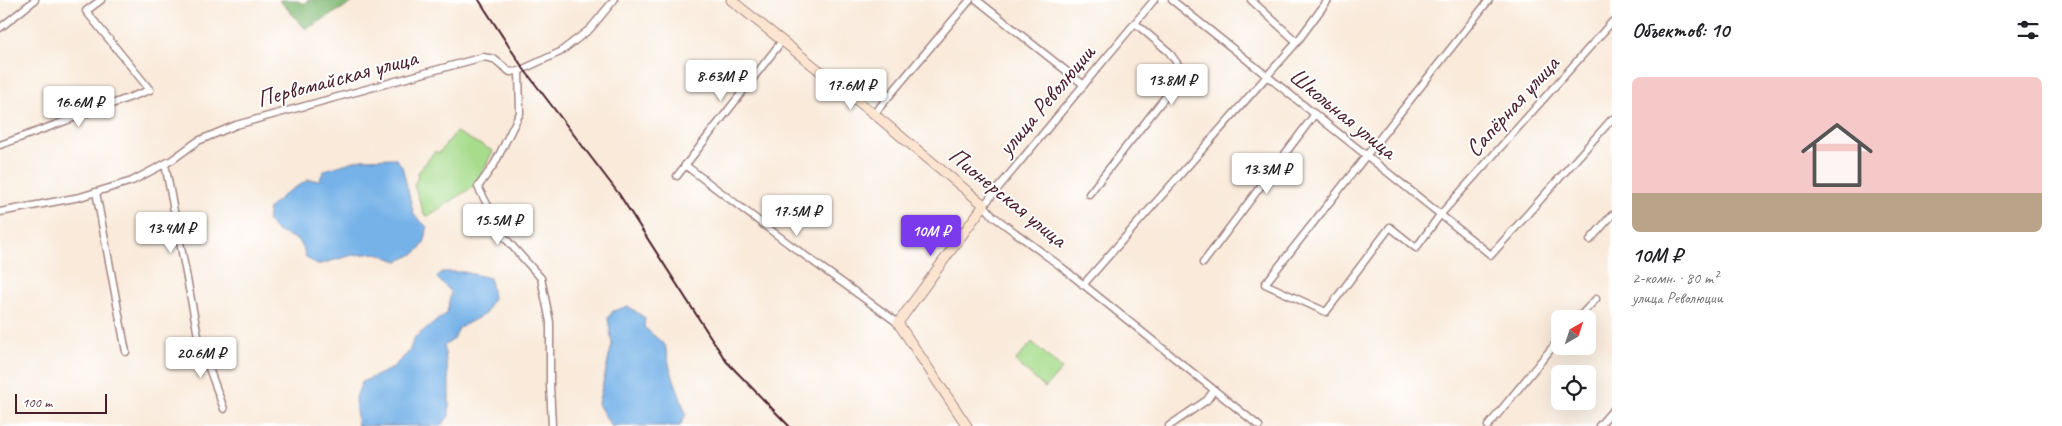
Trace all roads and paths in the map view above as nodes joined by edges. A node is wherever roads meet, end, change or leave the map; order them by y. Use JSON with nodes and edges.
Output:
{"nodes":[{"id":1,"x":34,"y":0,"type":"edge"},
{"id":2,"x":102,"y":0,"type":"edge"},
{"id":3,"x":614,"y":0,"type":"edge"},
{"id":4,"x":731,"y":0,"type":"edge"},
{"id":5,"x":970,"y":0,"type":"edge"},
{"id":6,"x":977,"y":0,"type":"edge"},
{"id":7,"x":1154,"y":0,"type":"edge"},
{"id":8,"x":1172,"y":0,"type":"edge"},
{"id":9,"x":1251,"y":0,"type":"edge"},
{"id":10,"x":1328,"y":0,"type":"edge"},
{"id":11,"x":1489,"y":0,"type":"edge"},
{"id":12,"x":1612,"y":22,"type":"edge"},
{"id":13,"x":1136,"y":23,"type":"junction"},
{"id":14,"x":0,"y":28,"type":"edge"},
{"id":15,"x":782,"y":41,"type":"junction"},
{"id":16,"x":1297,"y":42,"type":"junction"},
{"id":17,"x":521,"y":70,"type":"junction"},
{"id":18,"x":1267,"y":76,"type":"junction"},
{"id":19,"x":1084,"y":86,"type":"junction"},
{"id":20,"x":874,"y":114,"type":"junction"},
{"id":21,"x":1315,"y":114,"type":"junction"},
{"id":22,"x":1612,"y":119,"type":"edge"},
{"id":23,"x":0,"y":145,"type":"edge"},
{"id":24,"x":1366,"y":154,"type":"junction"},
{"id":25,"x":165,"y":164,"type":"junction"},
{"id":26,"x":685,"y":165,"type":"junction"},
{"id":27,"x":677,"y":176,"type":"dead end"},
{"id":28,"x":96,"y":192,"type":"junction"},
{"id":29,"x":1089,"y":194,"type":"dead end"},
{"id":30,"x":984,"y":205,"type":"junction"},
{"id":31,"x":0,"y":212,"type":"edge"},
{"id":32,"x":1440,"y":215,"type":"junction"},
{"id":33,"x":1612,"y":215,"type":"edge"},
{"id":34,"x":1590,"y":240,"type":"dead end"},
{"id":35,"x":1203,"y":263,"type":"dead end"},
{"id":36,"x":1084,"y":285,"type":"junction"},
{"id":37,"x":1596,"y":299,"type":"dead end"},
{"id":38,"x":1586,"y":310,"type":"edge"},
{"id":39,"x":898,"y":323,"type":"junction"},
{"id":40,"x":1551,"y":349,"type":"edge"},
{"id":41,"x":126,"y":352,"type":"dead end"},
{"id":42,"x":1214,"y":390,"type":"junction"},
{"id":43,"x":224,"y":409,"type":"dead end"},
{"id":44,"x":1612,"y":411,"type":"edge"},
{"id":45,"x":552,"y":426,"type":"edge"},
{"id":46,"x":967,"y":426,"type":"edge"},
{"id":47,"x":1169,"y":426,"type":"edge"},
{"id":48,"x":1259,"y":426,"type":"edge"},
{"id":49,"x":1488,"y":426,"type":"edge"},
{"id":50,"x":1599,"y":426,"type":"edge"}],
"edges":[{"from":1,"to":14,"type":"street"},
{"from":2,"to":23,"type":"street"},
{"from":3,"to":17,"type":"street"},
{"from":4,"to":15,"type":"street","name":"Пионерская улица"},
{"from":5,"to":20,"type":"street"},
{"from":6,"to":19,"type":"street"},
{"from":7,"to":13,"type":"street","name":"улица Революции"},
{"from":8,"to":18,"type":"street","name":"Школьная улица"},
{"from":9,"to":16,"type":"street"},
{"from":10,"to":16,"type":"street"},
{"from":11,"to":24,"type":"street"},
{"from":12,"to":32,"type":"street","name":"Сапёрная улица"},
{"from":13,"to":19,"type":"street","name":"улица Революции"},
{"from":13,"to":29,"type":"street"},
{"from":15,"to":20,"type":"street","name":"Пионерская улица"},
{"from":15,"to":26,"type":"street"},
{"from":16,"to":18,"type":"street"},
{"from":17,"to":25,"type":"street","name":"Первомайская улица"},
{"from":17,"to":45,"type":"street"},
{"from":18,"to":21,"type":"street","name":"Школьная улица"},
{"from":18,"to":36,"type":"street"},
{"from":19,"to":30,"type":"street","name":"улица Революции"},
{"from":20,"to":30,"type":"street","name":"Пионерская улица"},
{"from":21,"to":24,"type":"street","name":"Школьная улица"},
{"from":21,"to":35,"type":"street"},
{"from":22,"to":32,"type":"street","name":"Школьная улица"},
{"from":24,"to":32,"type":"street","name":"Школьная улица"},
{"from":24,"to":32,"type":"street","name":"Сапёрная улица"},
{"from":25,"to":28,"type":"street","name":"Первомайская улица"},
{"from":25,"to":43,"type":"street"},
{"from":26,"to":27,"type":"street"},
{"from":26,"to":39,"type":"street"},
{"from":28,"to":31,"type":"street","name":"Первомайская улица"},
{"from":28,"to":41,"type":"street"},
{"from":30,"to":36,"type":"street","name":"Пионерская улица"},
{"from":30,"to":39,"type":"street","name":"улица Революции"},
{"from":33,"to":34,"type":"street"},
{"from":36,"to":42,"type":"street","name":"Пионерская улица"},
{"from":37,"to":38,"type":"street"},
{"from":39,"to":46,"type":"street"},
{"from":40,"to":49,"type":"street"},
{"from":42,"to":47,"type":"street"},
{"from":42,"to":48,"type":"street","name":"Пионерская улица"},
{"from":44,"to":50,"type":"street"}]}
